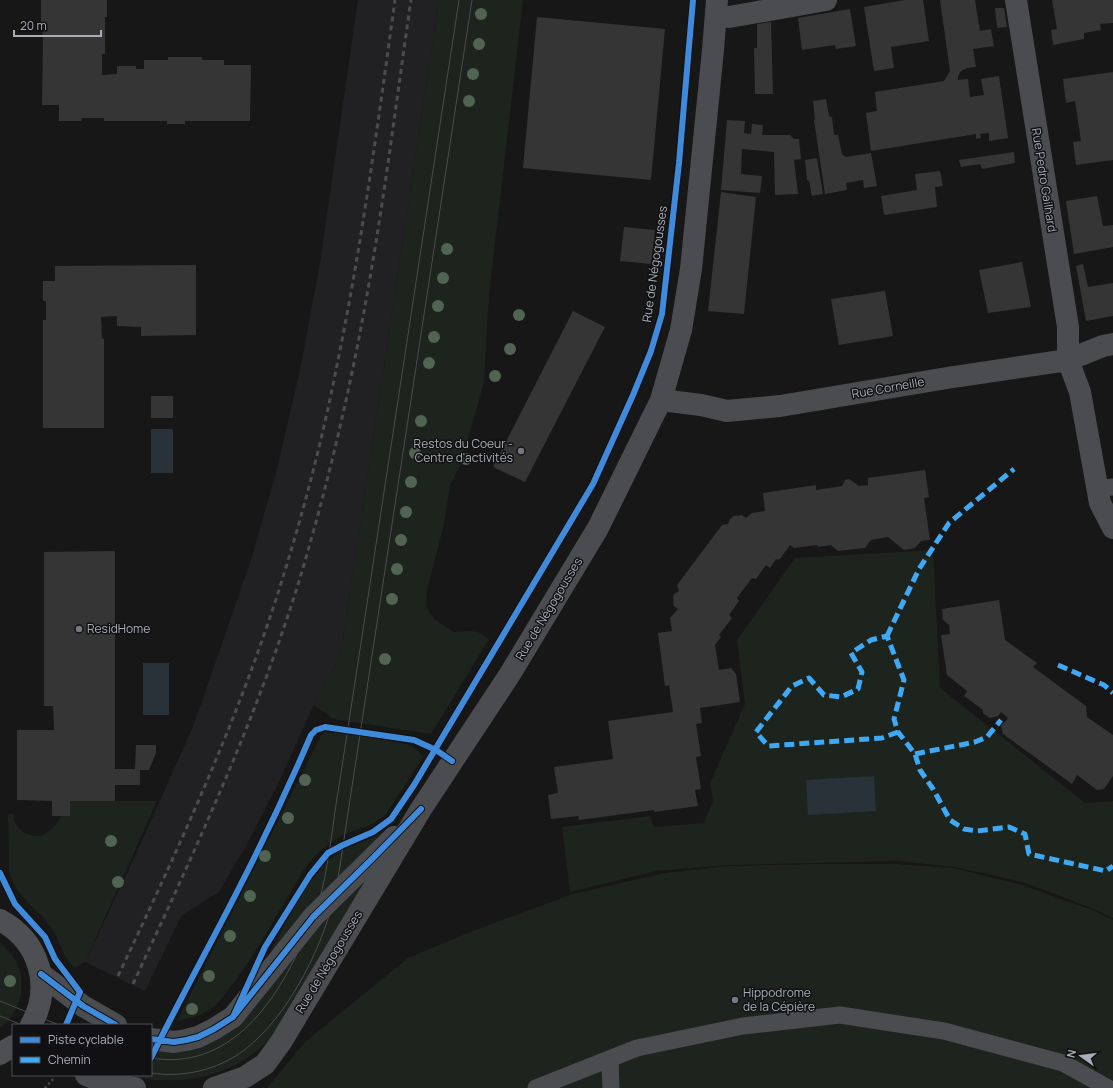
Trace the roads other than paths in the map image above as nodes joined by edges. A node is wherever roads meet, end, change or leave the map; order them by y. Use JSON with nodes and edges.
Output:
{"nodes":[{"id":1,"x":826,"y":0,"type":"edge"},
{"id":2,"x":1016,"y":0,"type":"edge"},
{"id":3,"x":716,"y":8,"type":"edge"},
{"id":4,"x":1113,"y":344,"type":"edge"},
{"id":5,"x":1068,"y":360,"type":"junction"},
{"id":6,"x":661,"y":400,"type":"junction"},
{"id":7,"x":1105,"y":488,"type":"edge"},
{"id":8,"x":1113,"y":528,"type":"edge"},
{"id":9,"x":421,"y":809,"type":"junction"},
{"id":10,"x":0,"y":920,"type":"edge"},
{"id":11,"x":41,"y":974,"type":"junction"},
{"id":12,"x":32,"y":1024,"type":"edge"},
{"id":13,"x":114,"y":1024,"type":"edge"},
{"id":14,"x":152,"y":1038,"type":"edge"},
{"id":15,"x":610,"y":1059,"type":"junction"},
{"id":16,"x":93,"y":1082,"type":"edge"},
{"id":17,"x":135,"y":1088,"type":"edge"},
{"id":18,"x":214,"y":1088,"type":"edge"},
{"id":19,"x":536,"y":1088,"type":"edge"},
{"id":20,"x":611,"y":1088,"type":"edge"},
{"id":21,"x":1108,"y":1088,"type":"edge"}],
"edges":[{"from":1,"to":3,"type":"street"},
{"from":2,"to":5,"type":"street","name":"Rue Pedro Gailhard"},
{"from":3,"to":6,"type":"street","name":"Rue de Négogousses"},
{"from":4,"to":5,"type":"street","name":"Rue Corneille"},
{"from":5,"to":6,"type":"street","name":"Rue Corneille"},
{"from":5,"to":7,"type":"street"},
{"from":6,"to":9,"type":"street","name":"Rue de Négogousses"},
{"from":7,"to":8,"type":"street"},
{"from":9,"to":14,"type":"street","name":"Rue de Négogousses"},
{"from":9,"to":18,"type":"street","name":"Rue de Négogousses"},
{"from":10,"to":11,"type":"main road"},
{"from":11,"to":12,"type":"main road"},
{"from":11,"to":13,"type":"street"},
{"from":15,"to":19,"type":"lane"},
{"from":15,"to":20,"type":"lane"},
{"from":15,"to":21,"type":"lane"},
{"from":16,"to":17,"type":"street"}]}
